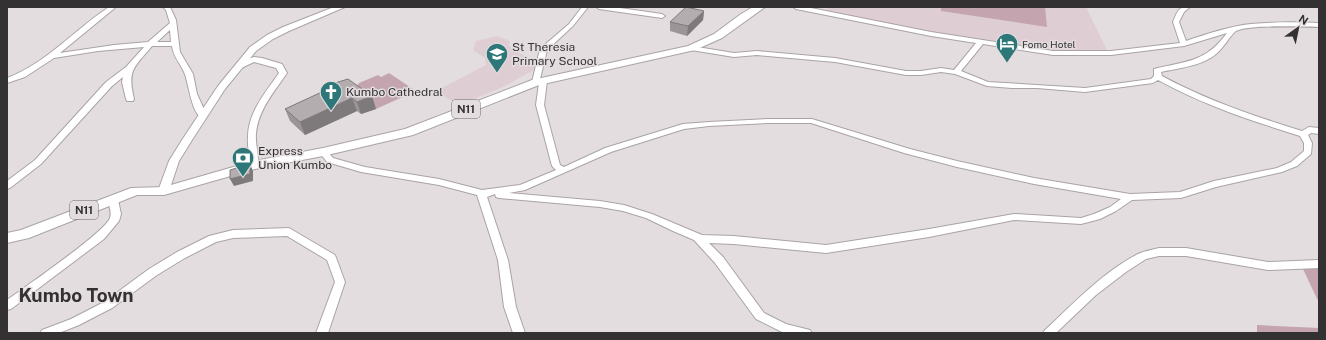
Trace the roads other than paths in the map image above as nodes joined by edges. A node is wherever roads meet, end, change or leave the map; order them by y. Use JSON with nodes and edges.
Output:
{"nodes":[{"id":1,"x":113,"y":7,"type":"edge"},
{"id":2,"x":166,"y":7,"type":"edge"},
{"id":3,"x":341,"y":7,"type":"edge"},
{"id":4,"x":586,"y":7,"type":"edge"},
{"id":5,"x":599,"y":7,"type":"edge"},
{"id":6,"x":760,"y":7,"type":"edge"},
{"id":7,"x":796,"y":7,"type":"edge"},
{"id":8,"x":1187,"y":7,"type":"edge"},
{"id":9,"x":662,"y":16,"type":"dead end"},
{"id":10,"x":173,"y":24,"type":"junction"},
{"id":11,"x":1318,"y":25,"type":"edge"},
{"id":12,"x":1234,"y":29,"type":"junction"},
{"id":13,"x":151,"y":43,"type":"junction"},
{"id":14,"x":980,"y":43,"type":"junction"},
{"id":15,"x":174,"y":44,"type":"junction"},
{"id":16,"x":1184,"y":44,"type":"junction"},
{"id":17,"x":691,"y":48,"type":"junction"},
{"id":18,"x":53,"y":56,"type":"junction"},
{"id":19,"x":128,"y":69,"type":"junction"},
{"id":20,"x":235,"y":71,"type":"junction"},
{"id":21,"x":956,"y":72,"type":"junction"},
{"id":22,"x":1158,"y":77,"type":"junction"},
{"id":23,"x":7,"y":81,"type":"edge"},
{"id":24,"x":539,"y":81,"type":"junction"},
{"id":25,"x":130,"y":99,"type":"dead end"},
{"id":26,"x":203,"y":116,"type":"junction"},
{"id":27,"x":1319,"y":131,"type":"edge"},
{"id":28,"x":1304,"y":134,"type":"junction"},
{"id":29,"x":323,"y":152,"type":"junction"},
{"id":30,"x":254,"y":165,"type":"junction"},
{"id":31,"x":563,"y":171,"type":"junction"},
{"id":32,"x":7,"y":186,"type":"edge"},
{"id":33,"x":164,"y":191,"type":"junction"},
{"id":34,"x":482,"y":193,"type":"junction"},
{"id":35,"x":1130,"y":197,"type":"junction"},
{"id":36,"x":113,"y":200,"type":"junction"},
{"id":37,"x":7,"y":238,"type":"edge"},
{"id":38,"x":700,"y":239,"type":"junction"},
{"id":39,"x":1319,"y":264,"type":"edge"},
{"id":40,"x":7,"y":306,"type":"edge"},
{"id":41,"x":46,"y":333,"type":"edge"},
{"id":42,"x":322,"y":333,"type":"edge"},
{"id":43,"x":518,"y":333,"type":"edge"},
{"id":44,"x":806,"y":333,"type":"edge"},
{"id":45,"x":1049,"y":333,"type":"edge"}],
"edges":[{"from":1,"to":18,"type":"street"},
{"from":2,"to":10,"type":"street"},
{"from":3,"to":20,"type":"main road"},
{"from":4,"to":24,"type":"street"},
{"from":5,"to":9,"type":"street"},
{"from":6,"to":17,"type":"highway","number":"N11"},
{"from":7,"to":14,"type":"street"},
{"from":8,"to":16,"type":"street"},
{"from":10,"to":13,"type":"street"},
{"from":10,"to":15,"type":"street"},
{"from":11,"to":12,"type":"street"},
{"from":12,"to":16,"type":"street"},
{"from":12,"to":22,"type":"street"},
{"from":13,"to":15,"type":"street"},
{"from":13,"to":18,"type":"street"},
{"from":13,"to":19,"type":"street"},
{"from":14,"to":16,"type":"street"},
{"from":14,"to":21,"type":"street"},
{"from":15,"to":26,"type":"street"},
{"from":17,"to":21,"type":"street"},
{"from":17,"to":24,"type":"highway","number":"N11"},
{"from":18,"to":23,"type":"street"},
{"from":19,"to":25,"type":"street"},
{"from":19,"to":32,"type":"street"},
{"from":20,"to":26,"type":"main road"},
{"from":20,"to":30,"type":"street"},
{"from":21,"to":22,"type":"street"},
{"from":22,"to":28,"type":"street"},
{"from":24,"to":29,"type":"highway","number":"N11"},
{"from":24,"to":31,"type":"street"},
{"from":26,"to":33,"type":"main road"},
{"from":27,"to":28,"type":"street"},
{"from":28,"to":35,"type":"street"},
{"from":29,"to":30,"type":"highway","number":"N11"},
{"from":29,"to":34,"type":"street"},
{"from":30,"to":33,"type":"highway","number":"N11"},
{"from":31,"to":34,"type":"street"},
{"from":31,"to":35,"type":"street"},
{"from":33,"to":36,"type":"highway","number":"N11"},
{"from":34,"to":38,"type":"street"},
{"from":34,"to":43,"type":"street"},
{"from":35,"to":38,"type":"street"},
{"from":36,"to":37,"type":"highway","number":"N11"},
{"from":36,"to":40,"type":"street"},
{"from":38,"to":44,"type":"street"},
{"from":39,"to":45,"type":"street"},
{"from":41,"to":42,"type":"street"}]}
